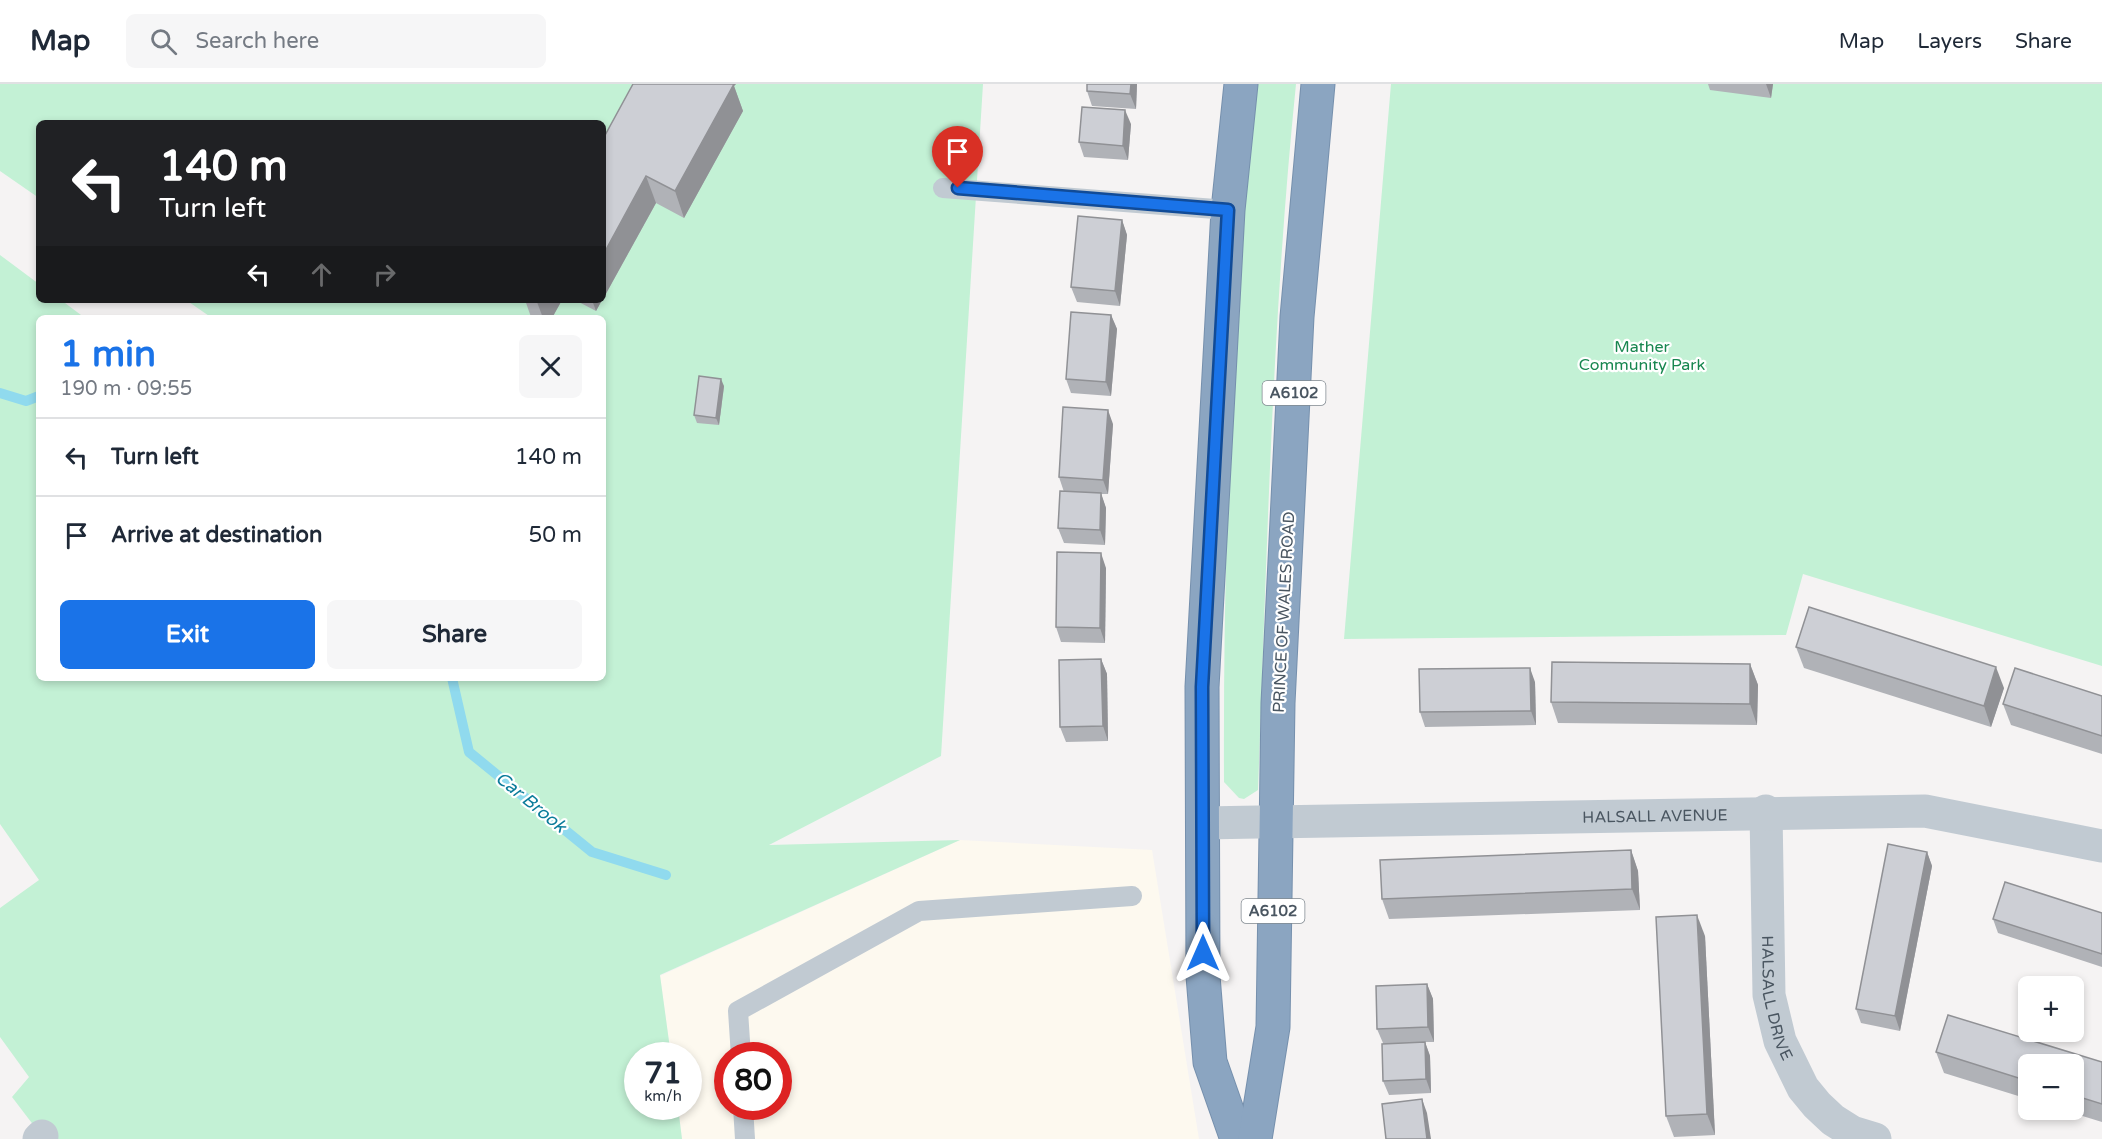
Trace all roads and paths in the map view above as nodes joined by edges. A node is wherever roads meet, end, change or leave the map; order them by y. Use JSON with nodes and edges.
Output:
{"nodes":[{"id":1,"x":1241,"y":84,"type":"edge"},
{"id":2,"x":1318,"y":84,"type":"edge"},
{"id":3,"x":943,"y":188,"type":"dead end"},
{"id":4,"x":1228,"y":210,"type":"junction"},
{"id":5,"x":1766,"y":811,"type":"junction"},
{"id":6,"x":1274,"y":822,"type":"junction"},
{"id":7,"x":1203,"y":823,"type":"junction"},
{"id":8,"x":2102,"y":846,"type":"edge"},
{"id":9,"x":1132,"y":897,"type":"dead end"},
{"id":10,"x":740,"y":1042,"type":"edge"},
{"id":11,"x":744,"y":1120,"type":"edge"},
{"id":12,"x":745,"y":1139,"type":"edge"},
{"id":13,"x":1237,"y":1139,"type":"edge"},
{"id":14,"x":1255,"y":1139,"type":"edge"},
{"id":15,"x":1875,"y":1139,"type":"edge"}],
"edges":[{"from":1,"to":4,"type":"highway"},
{"from":2,"to":6,"type":"highway","name":"PRINCE OF WALES ROAD","number":"A6102"},
{"from":3,"to":4,"type":"lane"},
{"from":4,"to":7,"type":"highway"},
{"from":5,"to":6,"type":"street","name":"HALSALL AVENUE"},
{"from":5,"to":8,"type":"street","name":"HALSALL AVENUE"},
{"from":5,"to":15,"type":"street","name":"HALSALL DRIVE"},
{"from":6,"to":7,"type":"street","name":"HALSALL AVENUE"},
{"from":6,"to":14,"type":"highway","name":"PRINCE OF WALES ROAD","number":"A6102"},
{"from":7,"to":13,"type":"highway"},
{"from":9,"to":10,"type":"lane"},
{"from":11,"to":12,"type":"lane"}]}
